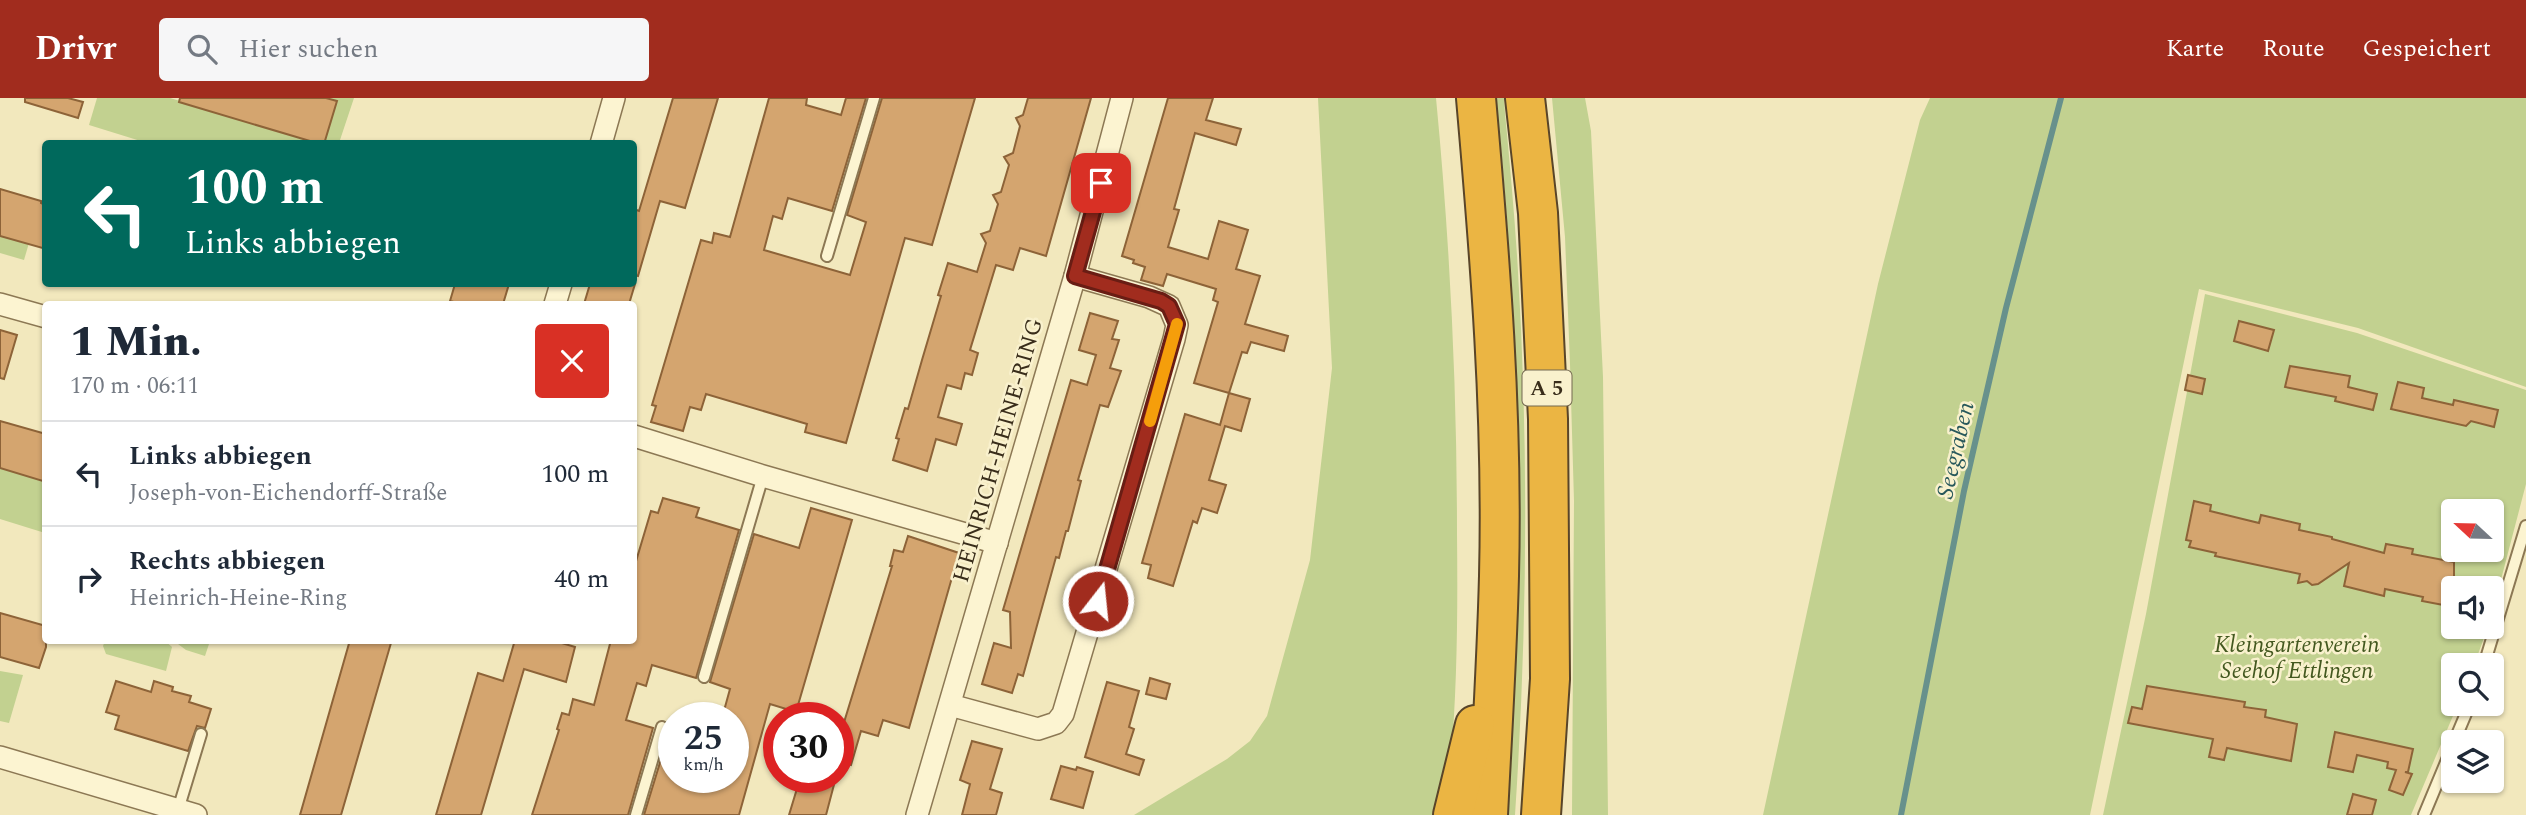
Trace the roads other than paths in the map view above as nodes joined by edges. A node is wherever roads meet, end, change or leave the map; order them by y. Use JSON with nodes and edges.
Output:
{"nodes":[{"id":1,"x":614,"y":98,"type":"edge"},
{"id":2,"x":874,"y":98,"type":"edge"},
{"id":3,"x":1122,"y":98,"type":"edge"},
{"id":4,"x":1476,"y":98,"type":"edge"},
{"id":5,"x":1525,"y":98,"type":"edge"},
{"id":6,"x":602,"y":140,"type":"edge"},
{"id":7,"x":827,"y":256,"type":"dead end"},
{"id":8,"x":1075,"y":276,"type":"junction"},
{"id":9,"x":0,"y":304,"type":"edge"},
{"id":10,"x":42,"y":316,"type":"edge"},
{"id":11,"x":637,"y":437,"type":"edge"},
{"id":12,"x":763,"y":476,"type":"junction"},
{"id":13,"x":2526,"y":526,"type":"edge"},
{"id":14,"x":997,"y":542,"type":"junction"},
{"id":15,"x":1496,"y":631,"type":"junction"},
{"id":16,"x":2488,"y":653,"type":"edge"},
{"id":17,"x":704,"y":677,"type":"dead end"},
{"id":18,"x":1550,"y":679,"type":"junction"},
{"id":19,"x":950,"y":705,"type":"junction"},
{"id":20,"x":201,"y":734,"type":"dead end"},
{"id":21,"x":658,"y":741,"type":"edge"},
{"id":22,"x":0,"y":757,"type":"edge"},
{"id":23,"x":2441,"y":774,"type":"edge"},
{"id":24,"x":187,"y":812,"type":"edge"},
{"id":25,"x":636,"y":815,"type":"edge"},
{"id":26,"x":917,"y":815,"type":"edge"},
{"id":27,"x":1453,"y":815,"type":"edge"},
{"id":28,"x":1488,"y":815,"type":"edge"},
{"id":29,"x":1541,"y":815,"type":"edge"},
{"id":30,"x":1562,"y":815,"type":"edge"},
{"id":31,"x":2424,"y":815,"type":"edge"}],
"edges":[{"from":1,"to":6,"type":"street"},
{"from":2,"to":7,"type":"lane"},
{"from":3,"to":8,"type":"street","name":"HEINRICH-HEINE-RING"},
{"from":4,"to":15,"type":"highway","number":"A 5"},
{"from":5,"to":18,"type":"highway","number":"A 5"},
{"from":8,"to":14,"type":"street","name":"HEINRICH-HEINE-RING"},
{"from":8,"to":19,"type":"street"},
{"from":9,"to":10,"type":"street"},
{"from":11,"to":12,"type":"street"},
{"from":12,"to":14,"type":"street"},
{"from":12,"to":17,"type":"lane"},
{"from":13,"to":16,"type":"lane"},
{"from":14,"to":19,"type":"street","name":"HEINRICH-HEINE-RING"},
{"from":15,"to":27,"type":"highway"},
{"from":15,"to":28,"type":"highway","number":"A 5"},
{"from":18,"to":29,"type":"highway","number":"A 5"},
{"from":18,"to":30,"type":"highway"},
{"from":19,"to":26,"type":"street","name":"HEINRICH-HEINE-RING"},
{"from":20,"to":24,"type":"lane"},
{"from":21,"to":25,"type":"lane"},
{"from":22,"to":24,"type":"street"},
{"from":23,"to":31,"type":"lane"}]}
